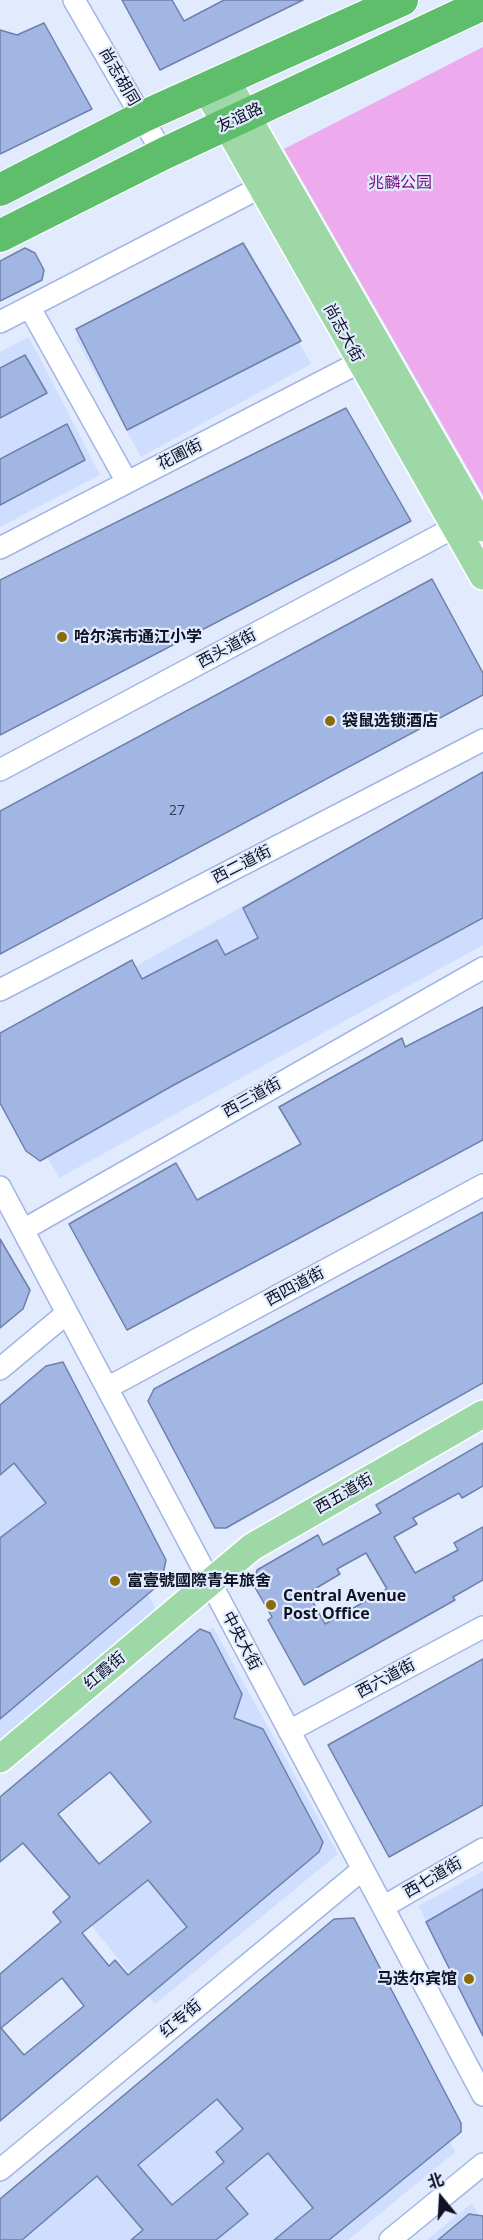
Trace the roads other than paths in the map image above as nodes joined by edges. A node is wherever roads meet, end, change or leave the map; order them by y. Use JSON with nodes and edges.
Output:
{"nodes":[{"id":1,"x":74,"y":0,"type":"edge"},
{"id":2,"x":402,"y":0,"type":"edge"},
{"id":3,"x":483,"y":4,"type":"edge"},
{"id":4,"x":216,"y":85,"type":"junction"},
{"id":5,"x":142,"y":117,"type":"junction"},
{"id":6,"x":236,"y":120,"type":"junction"},
{"id":7,"x":163,"y":154,"type":"junction"},
{"id":8,"x":261,"y":187,"type":"junction"},
{"id":9,"x":0,"y":190,"type":"edge"},
{"id":10,"x":0,"y":236,"type":"edge"},
{"id":11,"x":30,"y":308,"type":"junction"},
{"id":12,"x":0,"y":322,"type":"edge"},
{"id":13,"x":360,"y":362,"type":"junction"},
{"id":14,"x":127,"y":482,"type":"junction"},
{"id":15,"x":454,"y":527,"type":"junction"},
{"id":16,"x":483,"y":528,"type":"edge"},
{"id":17,"x":0,"y":548,"type":"edge"},
{"id":18,"x":483,"y":576,"type":"edge"},
{"id":19,"x":483,"y":740,"type":"edge"},
{"id":20,"x":0,"y":770,"type":"edge"},
{"id":21,"x":483,"y":968,"type":"edge"},
{"id":22,"x":0,"y":990,"type":"edge"},
{"id":23,"x":483,"y":1185,"type":"edge"},
{"id":24,"x":0,"y":1187,"type":"edge"},
{"id":25,"x":23,"y":1230,"type":"junction"},
{"id":26,"x":67,"y":1313,"type":"junction"},
{"id":27,"x":0,"y":1369,"type":"edge"},
{"id":28,"x":107,"y":1388,"type":"junction"},
{"id":29,"x":483,"y":1413,"type":"edge"},
{"id":30,"x":211,"y":1583,"type":"junction"},
{"id":31,"x":483,"y":1627,"type":"edge"},
{"id":32,"x":289,"y":1731,"type":"junction"},
{"id":33,"x":0,"y":1759,"type":"edge"},
{"id":34,"x":483,"y":1849,"type":"edge"},
{"id":35,"x":363,"y":1869,"type":"junction"},
{"id":36,"x":383,"y":1907,"type":"junction"},
{"id":37,"x":481,"y":2088,"type":"edge"},
{"id":38,"x":483,"y":2164,"type":"edge"},
{"id":39,"x":0,"y":2170,"type":"edge"},
{"id":40,"x":390,"y":2240,"type":"edge"}],
"edges":[{"from":1,"to":5,"type":"street","name":"尚志胡同"},
{"from":2,"to":4,"type":"highway"},
{"from":3,"to":6,"type":"highway","name":"友谊路"},
{"from":4,"to":5,"type":"highway"},
{"from":4,"to":6,"type":"main road","name":"尚志大街"},
{"from":5,"to":7,"type":"street","name":"尚志胡同"},
{"from":5,"to":9,"type":"highway"},
{"from":6,"to":7,"type":"highway","name":"友谊路"},
{"from":6,"to":8,"type":"main road","name":"尚志大街"},
{"from":6,"to":16,"type":"main road","name":"尚志大街"},
{"from":7,"to":10,"type":"highway","name":"友谊路"},
{"from":8,"to":11,"type":"street"},
{"from":8,"to":13,"type":"main road","name":"尚志大街"},
{"from":11,"to":12,"type":"street"},
{"from":11,"to":14,"type":"street"},
{"from":13,"to":14,"type":"street","name":"花圃街"},
{"from":13,"to":15,"type":"main road","name":"尚志大街"},
{"from":14,"to":17,"type":"street","name":"花圃街"},
{"from":15,"to":18,"type":"main road","name":"尚志大街"},
{"from":15,"to":20,"type":"street","name":"西头道街"},
{"from":19,"to":22,"type":"street","name":"西二道街"},
{"from":21,"to":25,"type":"street","name":"西三道街"},
{"from":23,"to":28,"type":"street","name":"西四道街"},
{"from":24,"to":25,"type":"street","name":"中央大街"},
{"from":25,"to":26,"type":"street","name":"中央大街"},
{"from":26,"to":27,"type":"street"},
{"from":26,"to":28,"type":"street","name":"中央大街"},
{"from":28,"to":30,"type":"street","name":"中央大街"},
{"from":29,"to":30,"type":"main road","name":"西五道街"},
{"from":30,"to":32,"type":"street","name":"中央大街"},
{"from":30,"to":33,"type":"main road","name":"红霞街"},
{"from":31,"to":32,"type":"street","name":"西六道街"},
{"from":32,"to":35,"type":"street","name":"中央大街"},
{"from":34,"to":36,"type":"street","name":"西七道街"},
{"from":35,"to":36,"type":"street","name":"中央大街"},
{"from":35,"to":39,"type":"street","name":"红专街"},
{"from":36,"to":37,"type":"street","name":"中央大街"},
{"from":38,"to":40,"type":"street"}]}
